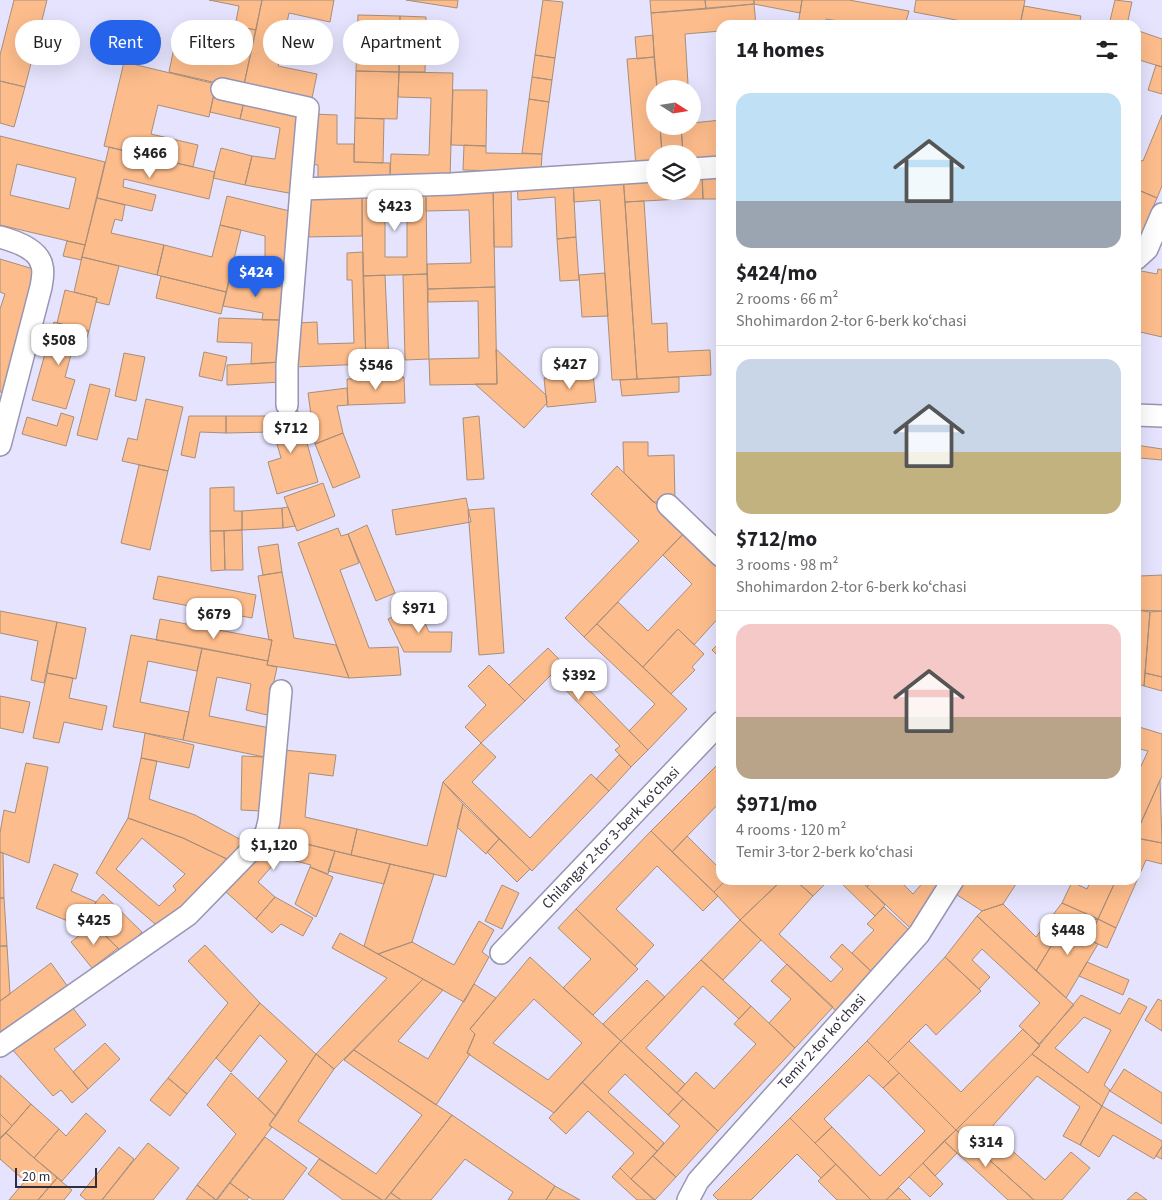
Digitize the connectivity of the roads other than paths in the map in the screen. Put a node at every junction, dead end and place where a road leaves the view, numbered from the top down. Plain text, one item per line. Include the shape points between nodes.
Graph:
1 (222, 89) dead end
2 (716, 167) edge
3 (701, 168) edge
4 (646, 172) edge
5 (301, 189) junction
6 (1162, 214) edge
7 (0, 237) edge
8 (1141, 254) edge
9 (286, 406) dead end
10 (1141, 416) edge
11 (1162, 416) edge
12 (0, 445) edge
13 (668, 505) dead end
14 (716, 551) edge
15 (281, 692) dead end
16 (716, 727) edge
17 (950, 885) edge
18 (501, 953) dead end
19 (0, 1046) edge
20 (688, 1200) edge

1 - 5 street via 308,108
2 - 3 street
4 - 5 street via 451,184
5 - 9 street
6 - 8 street via 1147,249
7 - 12 street via 36,254 42,266 41,287
10 - 11 street
13 - 14 street
15 - 19 street via 266,833 188,915
16 - 18 street, Chilangar 2-tor 3-berk koʻchasi
17 - 20 street, Temir 2-tor koʻchasi via 920,934 698,1181

